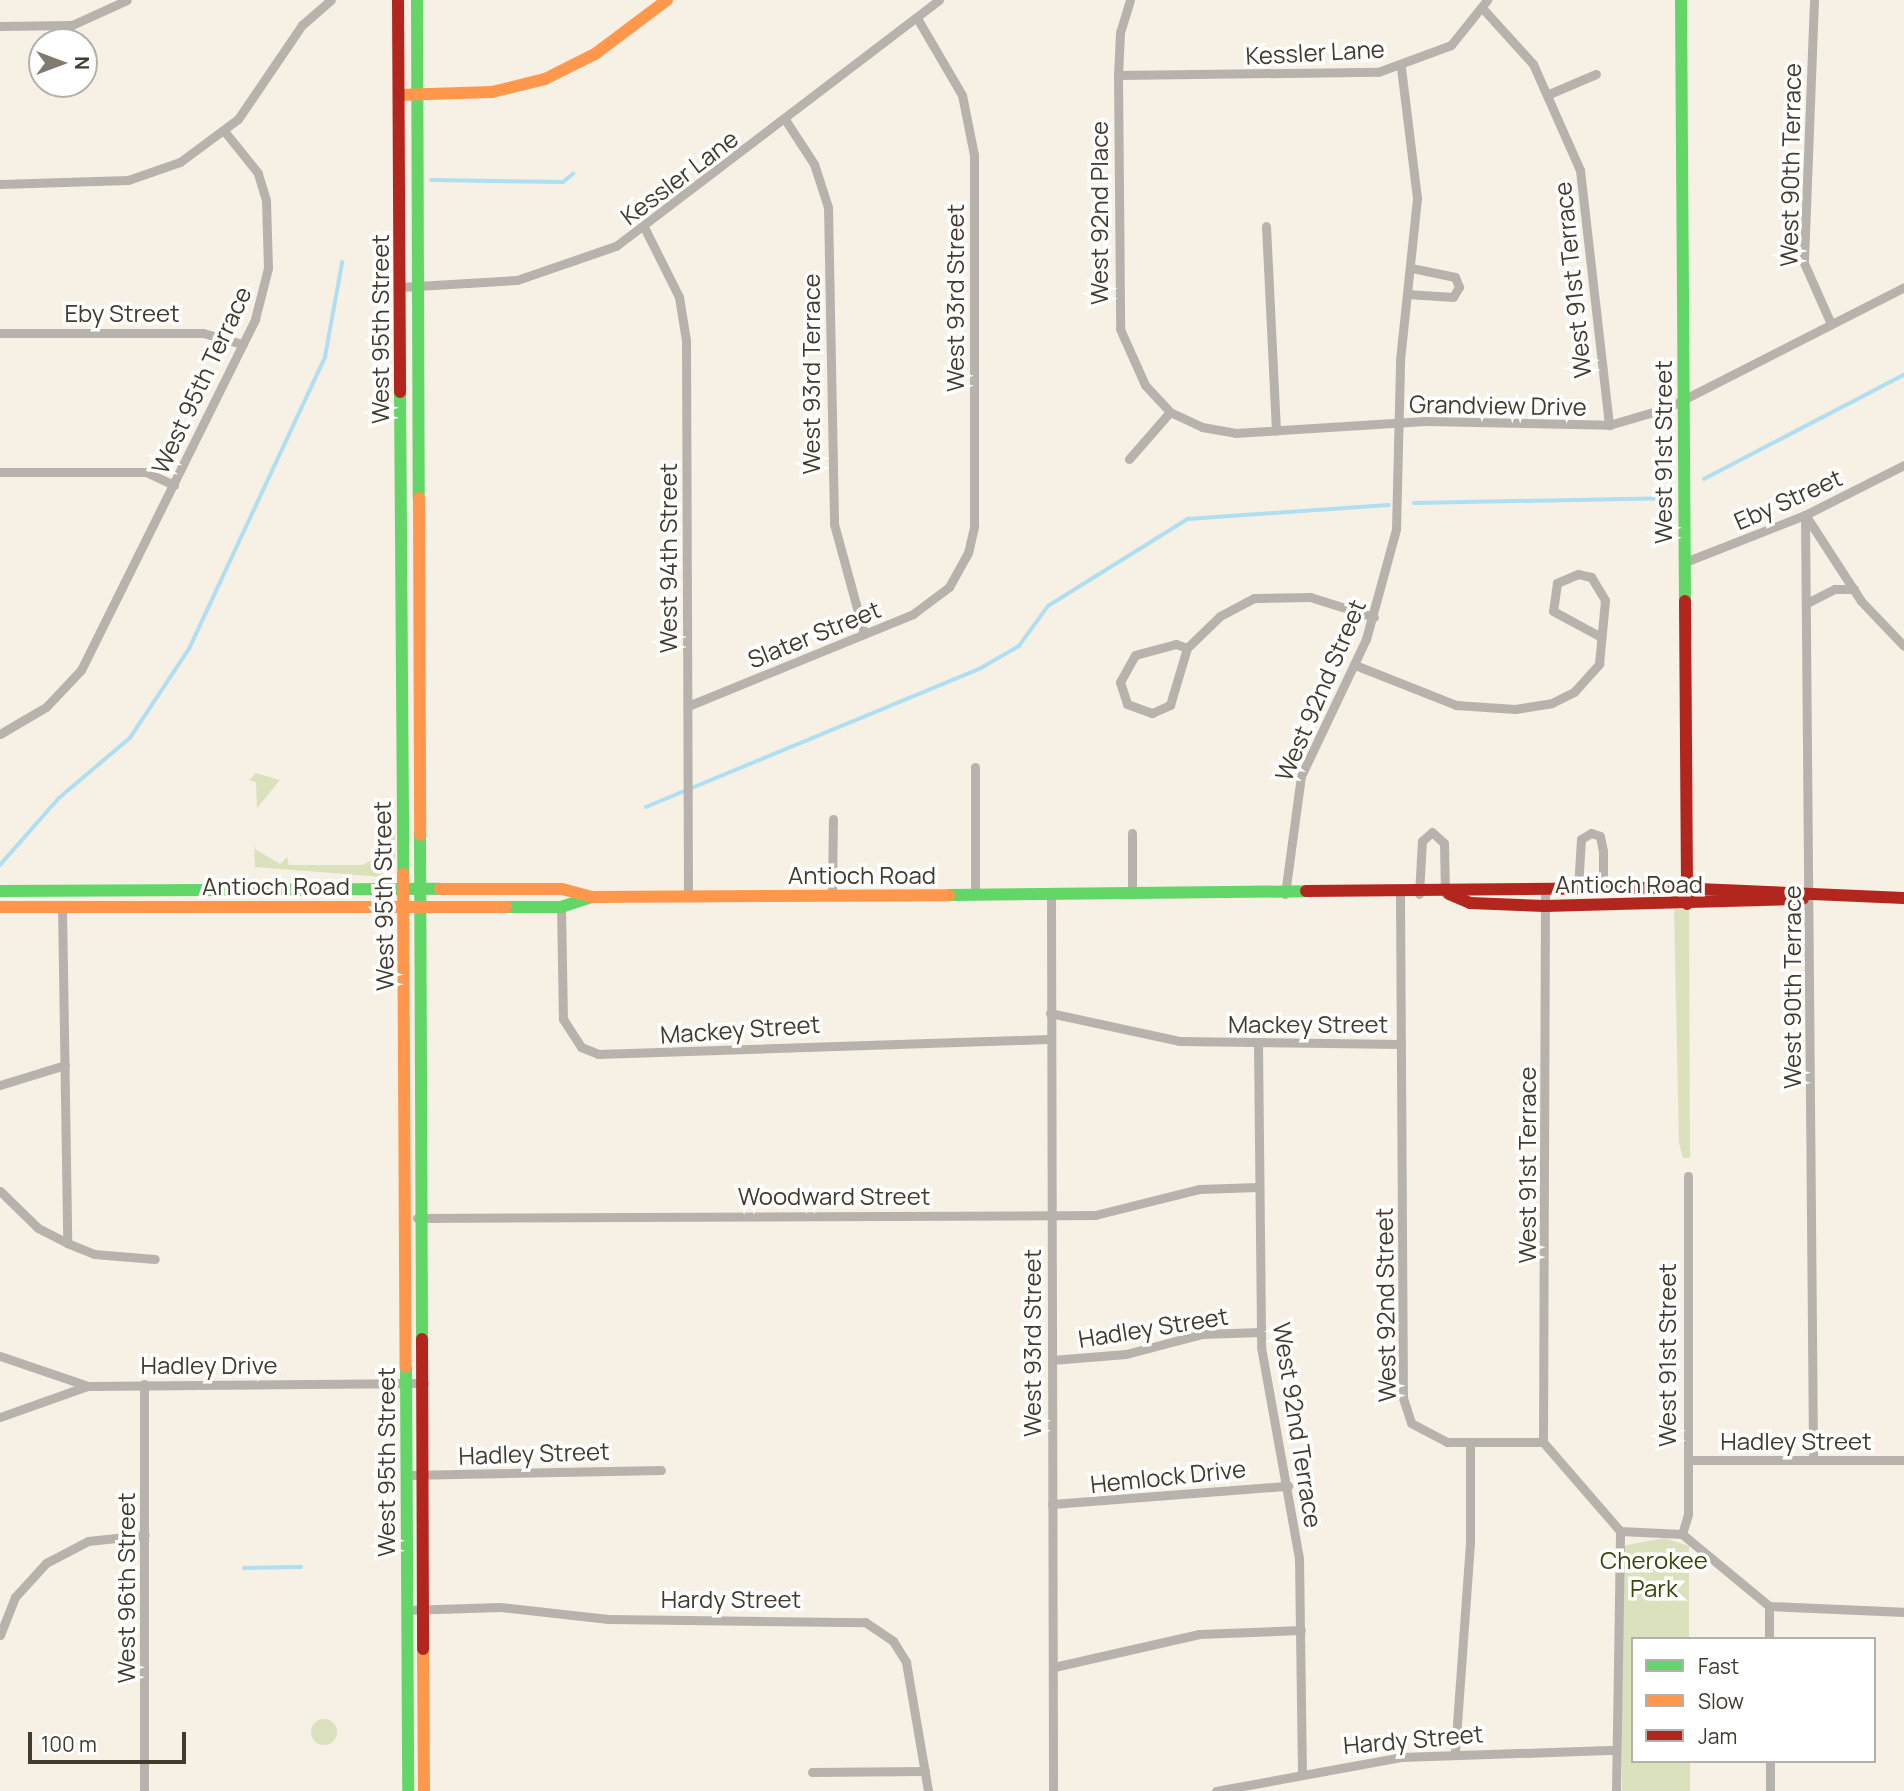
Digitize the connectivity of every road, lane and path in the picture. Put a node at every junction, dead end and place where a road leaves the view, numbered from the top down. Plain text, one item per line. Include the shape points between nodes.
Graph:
1 (127, 0) edge
2 (331, 0) edge
3 (398, 0) edge
4 (416, 0) edge
5 (939, 0) edge
6 (1130, 0) edge
7 (1681, 0) edge
8 (1814, 0) edge
9 (661, 2) edge
10 (1486, 5) edge
11 (917, 18) junction
12 (0, 26) edge
13 (1401, 67) junction
14 (1596, 74) dead end
15 (1118, 75) junction
16 (1549, 94) junction
17 (399, 95) junction
18 (417, 95) junction
19 (786, 121) junction
20 (225, 132) junction
21 (0, 184) edge
22 (1266, 226) dead end
23 (645, 229) junction
24 (1410, 268) junction
25 (419, 286) junction
26 (400, 287) junction
27 (1904, 287) edge
28 (1406, 294) junction
29 (1831, 324) junction
30 (0, 333) edge
31 (242, 344) junction
32 (1684, 400) junction
33 (1170, 412) junction
34 (1401, 422) junction
35 (1609, 425) junction
36 (1276, 431) junction
37 (1129, 459) dead end
38 (1904, 465) edge
39 (0, 472) edge
40 (174, 485) junction
41 (1805, 515) junction
42 (1685, 562) junction
43 (949, 587) joint
44 (1854, 589) junction
45 (1810, 602) junction
46 (1374, 617) junction
47 (864, 634) junction
48 (1601, 637) junction
49 (1904, 646) edge
50 (1187, 648) junction
51 (1355, 665) junction
52 (688, 706) junction
53 (0, 734) edge
54 (975, 767) dead end
55 (833, 819) dead end
56 (1132, 833) dead end
57 (1545, 888) junction
58 (1578, 888) junction
59 (1603, 888) junction
60 (1686, 888) junction
61 (404, 889) junction
62 (423, 889) junction
63 (0, 891) edge
64 (1132, 893) junction
65 (1285, 894) junction
66 (1419, 894) junction
67 (1447, 894) junction
68 (975, 895) junction
69 (1051, 895) junction
70 (1400, 895) junction
71 (832, 896) junction
72 (593, 897) junction
73 (688, 897) junction
74 (1811, 897) junction
75 (1904, 898) edge
76 (1687, 904) junction
77 (62, 906) junction
78 (1545, 906) junction
79 (0, 907) edge
80 (404, 907) junction
81 (423, 907) junction
82 (561, 907) junction
83 (1050, 1013) junction
84 (1048, 1039) junction
85 (1258, 1044) junction
86 (1401, 1044) junction
87 (65, 1065) junction
88 (0, 1085) edge
89 (1688, 1175) dead end
90 (1258, 1187) junction
91 (0, 1191) edge
92 (1051, 1215) junction
93 (425, 1218) junction
94 (407, 1219) junction
95 (66, 1244) junction
96 (155, 1259) dead end
97 (1261, 1332) junction
98 (0, 1356) edge
99 (1052, 1360) junction
100 (407, 1383) junction
101 (424, 1383) junction
102 (144, 1384) junction
103 (88, 1386) junction
104 (0, 1417) edge
105 (1470, 1442) junction
106 (1543, 1442) junction
107 (1689, 1460) junction
108 (1813, 1460) junction
109 (1904, 1460) edge
110 (661, 1469) dead end
111 (407, 1475) junction
112 (424, 1475) junction
113 (1289, 1486) junction
114 (1052, 1503) junction
115 (1620, 1531) junction
116 (1682, 1534) junction
117 (145, 1535) junction
118 (1769, 1606) junction
119 (426, 1609) junction
120 (407, 1610) junction
121 (1904, 1612) edge
122 (1301, 1630) junction
123 (0, 1635) edge
124 (1769, 1637) edge
125 (1054, 1667) junction
126 (1616, 1750) junction
127 (1455, 1752) junction
128 (1770, 1763) edge
129 (925, 1771) junction
130 (1302, 1771) junction
131 (812, 1772) dead end
132 (144, 1791) edge
133 (408, 1791) edge
134 (424, 1791) edge
135 (928, 1791) edge
136 (1053, 1791) edge
137 (1216, 1791) edge
138 (1616, 1791) edge
139 (1770, 1791) edge

1 - 12 street via 83,22
2 - 20 street via 302,25
3 - 17 main road, West 95th Street
4 - 18 main road, West 95th Street
5 - 11 street, Kessler Lane
6 - 15 street, West 92nd Place via 1120,33
7 - 32 main road, West 91st Street
8 - 29 street, West 90th Terrace via 1804,263
9 - 18 main road via 595,54 545,79 492,93
10 - 13 street, Kessler Lane via 1451,45
10 - 16 street, West 91st Terrace
11 - 19 street, Kessler Lane
11 - 43 street, West 93rd Street via 962,96 974,155 974,526 968,553
13 - 15 street, Kessler Lane via 1336,75
13 - 24 street, West 92nd Street via 1416,164
14 - 16 street
15 - 33 street, West 92nd Place via 1120,329 1134,369
16 - 35 street, West 91st Terrace via 1587,205
17 - 18 main road
17 - 26 main road, West 95th Street
18 - 25 main road, West 95th Street
19 - 23 street, Kessler Lane
19 - 47 street, West 93rd Terrace via 814,164 828,207 834,524
20 - 21 street via 180,162 128,180
20 - 31 street, West 95th Terrace via 258,173 268,217 265,287
22 - 36 street
23 - 25 street, Kessler Lane via 550,272
23 - 52 street, West 94th Street via 669,271 685,321
24 - 28 street, West 92nd Street
24 - 28 street via 1455,276 1459,287 1452,297
25 - 26 street, Kessler Lane
25 - 62 main road, West 95th Street
26 - 61 main road, West 95th Street
27 - 29 street, Grandview Drive
28 - 34 street, West 92nd Street
29 - 32 street, Grandview Drive
30 - 31 street, Eby Street via 203,333
31 - 40 street, West 95th Terrace
32 - 35 street, Grandview Drive
32 - 42 main road, West 91st Street
33 - 36 street, Grandview Drive via 1224,432
33 - 37 street
34 - 35 street, Grandview Drive
34 - 36 street, Grandview Drive
34 - 46 street, West 92nd Street via 1396,529
38 - 41 street, Eby Street
39 - 40 street via 146,472
40 - 53 street, West 95th Terrace via 116,603 62,693
41 - 42 street, Eby Street
41 - 44 street
41 - 45 street, West 90th Terrace
42 - 60 main road, West 91st Street
43 - 47 street, Slater Street via 921,610
44 - 45 street via 1835,589
44 - 49 street
45 - 74 street, West 90th Terrace
46 - 50 street via 1318,599 1272,595 1239,604
46 - 51 street, West 92nd Street
47 - 52 street, Slater Street
48 - 48 street via 1605,600 1598,585 1591,577 1565,577 1552,598 1553,611
48 - 51 street via 1599,664 1583,684 1563,699 1531,707 1456,705
50 - 50 street via 1170,705 1152,713 1127,704 1120,682 1135,655 1176,644
51 - 65 street, West 92nd Street via 1301,776
52 - 73 street, West 94th Street
54 - 68 street
55 - 71 street
56 - 64 street
57 - 58 main road, Antioch Road
57 - 67 main road, Antioch Road via 1468,888
57 - 78 street, West 91st Terrace
58 - 59 main road, Antioch Road
58 - 59 street, Antioch Road via 1581,839 1591,833 1600,836
59 - 60 main road, Antioch Road
60 - 74 main road, Antioch Road
60 - 76 main road, West 91st Street
61 - 62 main road, Antioch Road
61 - 63 main road, Antioch Road
61 - 80 main road, West 95th Street
62 - 72 main road, Antioch Road via 562,889
62 - 81 main road, West 95th Street
64 - 65 main road, Antioch Road
64 - 69 main road, Antioch Road
65 - 70 main road, Antioch Road
66 - 67 main road, Antioch Road
66 - 67 street via 1422,841 1432,832 1444,843
66 - 70 main road, Antioch Road
67 - 78 main road, Antioch Road via 1470,903
68 - 69 main road, Antioch Road
68 - 71 main road, Antioch Road
69 - 83 street, West 93rd Street
70 - 86 street, West 92nd Street
71 - 73 main road, Antioch Road
72 - 73 main road, Antioch Road
72 - 82 main road, Antioch Road
74 - 75 main road, Antioch Road
74 - 76 main road, Antioch Road
74 - 108 street, West 90th Terrace
76 - 78 main road, Antioch Road
77 - 79 main road, Antioch Road
77 - 80 main road, Antioch Road
77 - 87 street
78 - 106 street, West 91st Terrace
80 - 81 main road, Antioch Road
80 - 94 main road, West 95th Street
81 - 82 main road, Antioch Road
81 - 93 main road, West 95th Street
82 - 84 street, Mackey Street via 564,1019 581,1047 598,1054
83 - 84 street, West 93rd Street
83 - 85 street, Mackey Street via 1152,1038
84 - 92 street, West 93rd Street
85 - 86 street, Mackey Street
85 - 90 street, West 92nd Terrace
86 - 105 street, West 92nd Street via 1403,1398 1411,1423 1423,1434
87 - 88 street
87 - 95 street
89 - 107 street, West 91st Street
90 - 92 street, Woodward Street via 1199,1189 1111,1214
90 - 97 street, West 92nd Terrace
91 - 95 street via 38,1228
92 - 93 street, Woodward Street
92 - 99 street, West 93rd Street
93 - 94 street, Woodward Street
93 - 101 main road, West 95th Street
94 - 100 main road, West 95th Street
95 - 96 street via 106,1256
97 - 99 street, Hadley Street via 1202,1335 1126,1354
97 - 113 street, West 92nd Terrace
98 - 103 street, Hadley Drive
99 - 114 street, West 93rd Street
100 - 101 street, Hadley Drive
100 - 102 street, Hadley Drive
100 - 111 main road, West 95th Street
101 - 112 main road, West 95th Street
102 - 103 street, Hadley Drive
102 - 117 street, West 96th Street
103 - 104 street
105 - 106 street
105 - 127 street via 1470,1544
106 - 115 street
107 - 108 street, Hadley Street
107 - 116 street, West 91st Street
108 - 109 street, Hadley Street
110 - 112 street, Hadley Street
111 - 112 street, Hadley Street
111 - 120 main road, West 95th Street
112 - 119 main road, West 95th Street
113 - 114 street, Hemlock Drive
113 - 122 street, West 92nd Terrace
114 - 125 street, West 93rd Street
115 - 116 street
115 - 126 street
116 - 118 street
117 - 123 street via 88,1541 46,1563 15,1597
117 - 132 street, West 96th Street
118 - 121 street
118 - 124 street
119 - 120 street, Hardy Street
119 - 129 street, Hardy Street via 865,1622 893,1642 906,1662
119 - 134 main road, West 95th Street
120 - 133 main road, West 95th Street
122 - 125 street via 1160,1640
122 - 130 street, West 92nd Terrace
125 - 136 street, West 93rd Street
126 - 127 street, Hardy Street
126 - 138 street
127 - 130 street, Hardy Street
128 - 139 street
129 - 131 street
129 - 135 street, Hardy Street
130 - 137 street, Hardy Street

